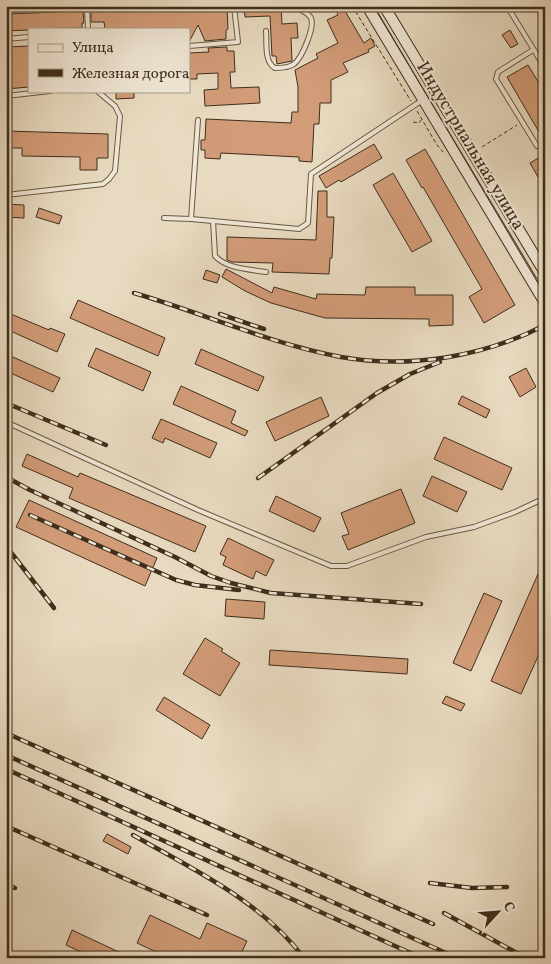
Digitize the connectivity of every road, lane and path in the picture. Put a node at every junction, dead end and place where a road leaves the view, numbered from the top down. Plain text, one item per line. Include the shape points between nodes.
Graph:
1 (87, 6) edge
2 (234, 6) edge
3 (295, 6) edge
4 (367, 6) edge
5 (384, 6) edge
6 (507, 6) edge
7 (88, 28) edge
8 (266, 31) dead end
9 (28, 37) edge
10 (6, 39) edge
11 (190, 46) edge
12 (533, 50) junction
13 (545, 68) edge
14 (41, 92) edge
15 (98, 92) edge
16 (6, 96) edge
17 (423, 99) junction
18 (421, 119) dead end
19 (198, 120) dead end
20 (414, 122) dead end
21 (522, 122) junction
22 (537, 146) dead end
23 (482, 147) dead end
24 (6, 195) edge
25 (164, 218) dead end
26 (192, 219) junction
27 (213, 221) junction
28 (266, 272) dead end
29 (545, 273) edge
30 (545, 303) edge
31 (6, 422) edge
32 (545, 498) edge

1 - 7 lane
2 - 11 lane via 238,42
3 - 8 lane via 309,15 312,22 298,61 293,65 271,66
4 - 17 main road, Индустриальная улица
5 - 29 main road, Индустриальная улица
6 - 12 lane
9 - 10 lane
12 - 13 lane
12 - 21 lane via 496,74 498,84
14 - 16 lane
15 - 24 lane via 115,106 120,116 114,171 109,180 103,184
17 - 27 lane via 311,174 308,222 299,229
17 - 30 main road, Индустриальная улица
18 - 20 path via 420,123
19 - 26 lane
21 - 22 lane
21 - 23 path
25 - 26 lane
26 - 27 lane
27 - 28 lane via 215,256 219,260 224,264
31 - 32 lane via 189,506 331,566 347,566 426,538 474,528

